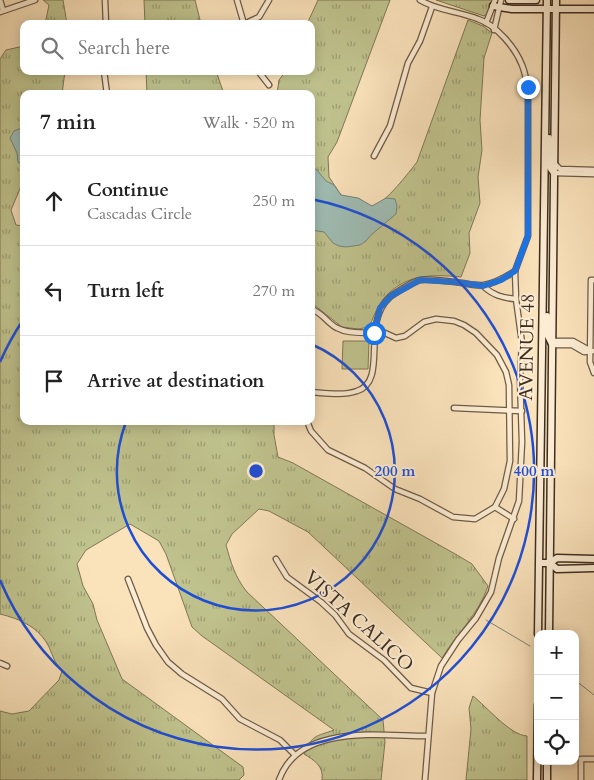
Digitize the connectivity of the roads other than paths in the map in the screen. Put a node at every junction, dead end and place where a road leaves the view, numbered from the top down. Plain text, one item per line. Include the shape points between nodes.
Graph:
1 (0, 0) edge
2 (35, 0) edge
3 (105, 0) edge
4 (236, 0) edge
5 (270, 0) edge
6 (420, 0) edge
7 (509, 0) edge
8 (536, 0) edge
9 (546, 0) edge
10 (556, 0) edge
11 (497, 3) edge
12 (432, 7) junction
13 (546, 9) junction
14 (556, 9) junction
15 (594, 9) edge
16 (2, 11) edge
17 (106, 20) edge
18 (243, 20) edge
19 (253, 20) edge
20 (486, 23) junction
21 (494, 30) junction
22 (105, 75) edge
23 (261, 75) edge
24 (269, 85) dead end
25 (106, 90) edge
26 (545, 115) junction
27 (374, 156) dead end
28 (554, 163) junction
29 (594, 170) edge
30 (554, 174) junction
31 (594, 174) edge
32 (515, 271) junction
33 (594, 280) edge
34 (543, 282) junction
35 (483, 286) junction
36 (516, 299) junction
37 (315, 311) edge
38 (374, 330) junction
39 (552, 343) junction
40 (592, 351) edge
41 (542, 363) junction
42 (594, 373) edge
43 (315, 392) edge
44 (454, 408) dead end
45 (510, 410) junction
46 (522, 411) junction
47 (309, 425) edge
48 (496, 507) junction
49 (514, 519) junction
50 (276, 559) dead end
51 (594, 559) edge
52 (550, 563) junction
53 (540, 564) junction
54 (594, 568) edge
55 (128, 579) dead end
56 (538, 630) edge
57 (549, 630) edge
58 (0, 663) edge
59 (7, 666) dead end
60 (432, 692) junction
61 (538, 720) edge
62 (427, 736) junction
63 (295, 755) junction
64 (594, 759) edge
65 (547, 765) edge
66 (279, 780) edge
67 (425, 780) edge
68 (537, 780) edge
69 (547, 780) edge
70 (581, 780) edge

1 - 16 street
2 - 16 street
3 - 17 street
4 - 18 street
5 - 19 street via 259,17
6 - 12 street
7 - 8 main road
9 - 13 main road, AVENUE 48
10 - 14 main road, AVENUE 48
11 - 13 main road via 512,9
11 - 20 street
11 - 21 street
12 - 20 street
12 - 27 street via 408,63 390,126
13 - 14 main road
13 - 26 main road, AVENUE 48
14 - 15 main road
14 - 28 main road, AVENUE 48
20 - 21 street
21 - 32 street via 511,47 522,65 528,87 528,236
22 - 25 street
23 - 24 street
26 - 30 main road via 549,129 549,166
26 - 34 main road, AVENUE 48
28 - 29 street via 560,168
28 - 30 main road, AVENUE 48
30 - 31 street
30 - 39 main road, AVENUE 48
32 - 35 street
32 - 36 street
33 - 40 street via 591,280
34 - 39 main road via 547,299 547,334
34 - 41 main road, AVENUE 48
35 - 36 street via 491,294
35 - 38 street via 420,280 391,296 380,308
36 - 46 street via 522,332
37 - 38 street via 340,329 350,332
38 - 43 street via 374,369 366,386 354,392
38 - 45 street via 396,338 436,319 454,321 470,329 486,341 501,362 509,385
39 - 40 street via 573,340
39 - 41 main road
39 - 52 main road, AVENUE 48
40 - 42 street via 590,362
41 - 53 main road, AVENUE 48
44 - 45 street
45 - 46 street
45 - 48 street via 510,461
46 - 49 street via 521,488
47 - 48 street via 328,450 452,517 475,519
48 - 49 street
49 - 60 street via 499,558 491,592 441,666
50 - 60 street, VISTA CALICO via 287,578 335,615 349,634 384,660 411,688
51 - 52 main road via 558,558
52 - 53 main road
52 - 54 main road via 557,568
52 - 57 main road, AVENUE 48
53 - 56 main road, AVENUE 48
55 - 63 street via 147,628 168,662 222,699 240,719 280,740
58 - 59 street
60 - 62 street
61 - 68 main road
62 - 63 street via 338,736 314,743
62 - 67 street
63 - 66 street
64 - 70 street via 581,759
65 - 69 main road

